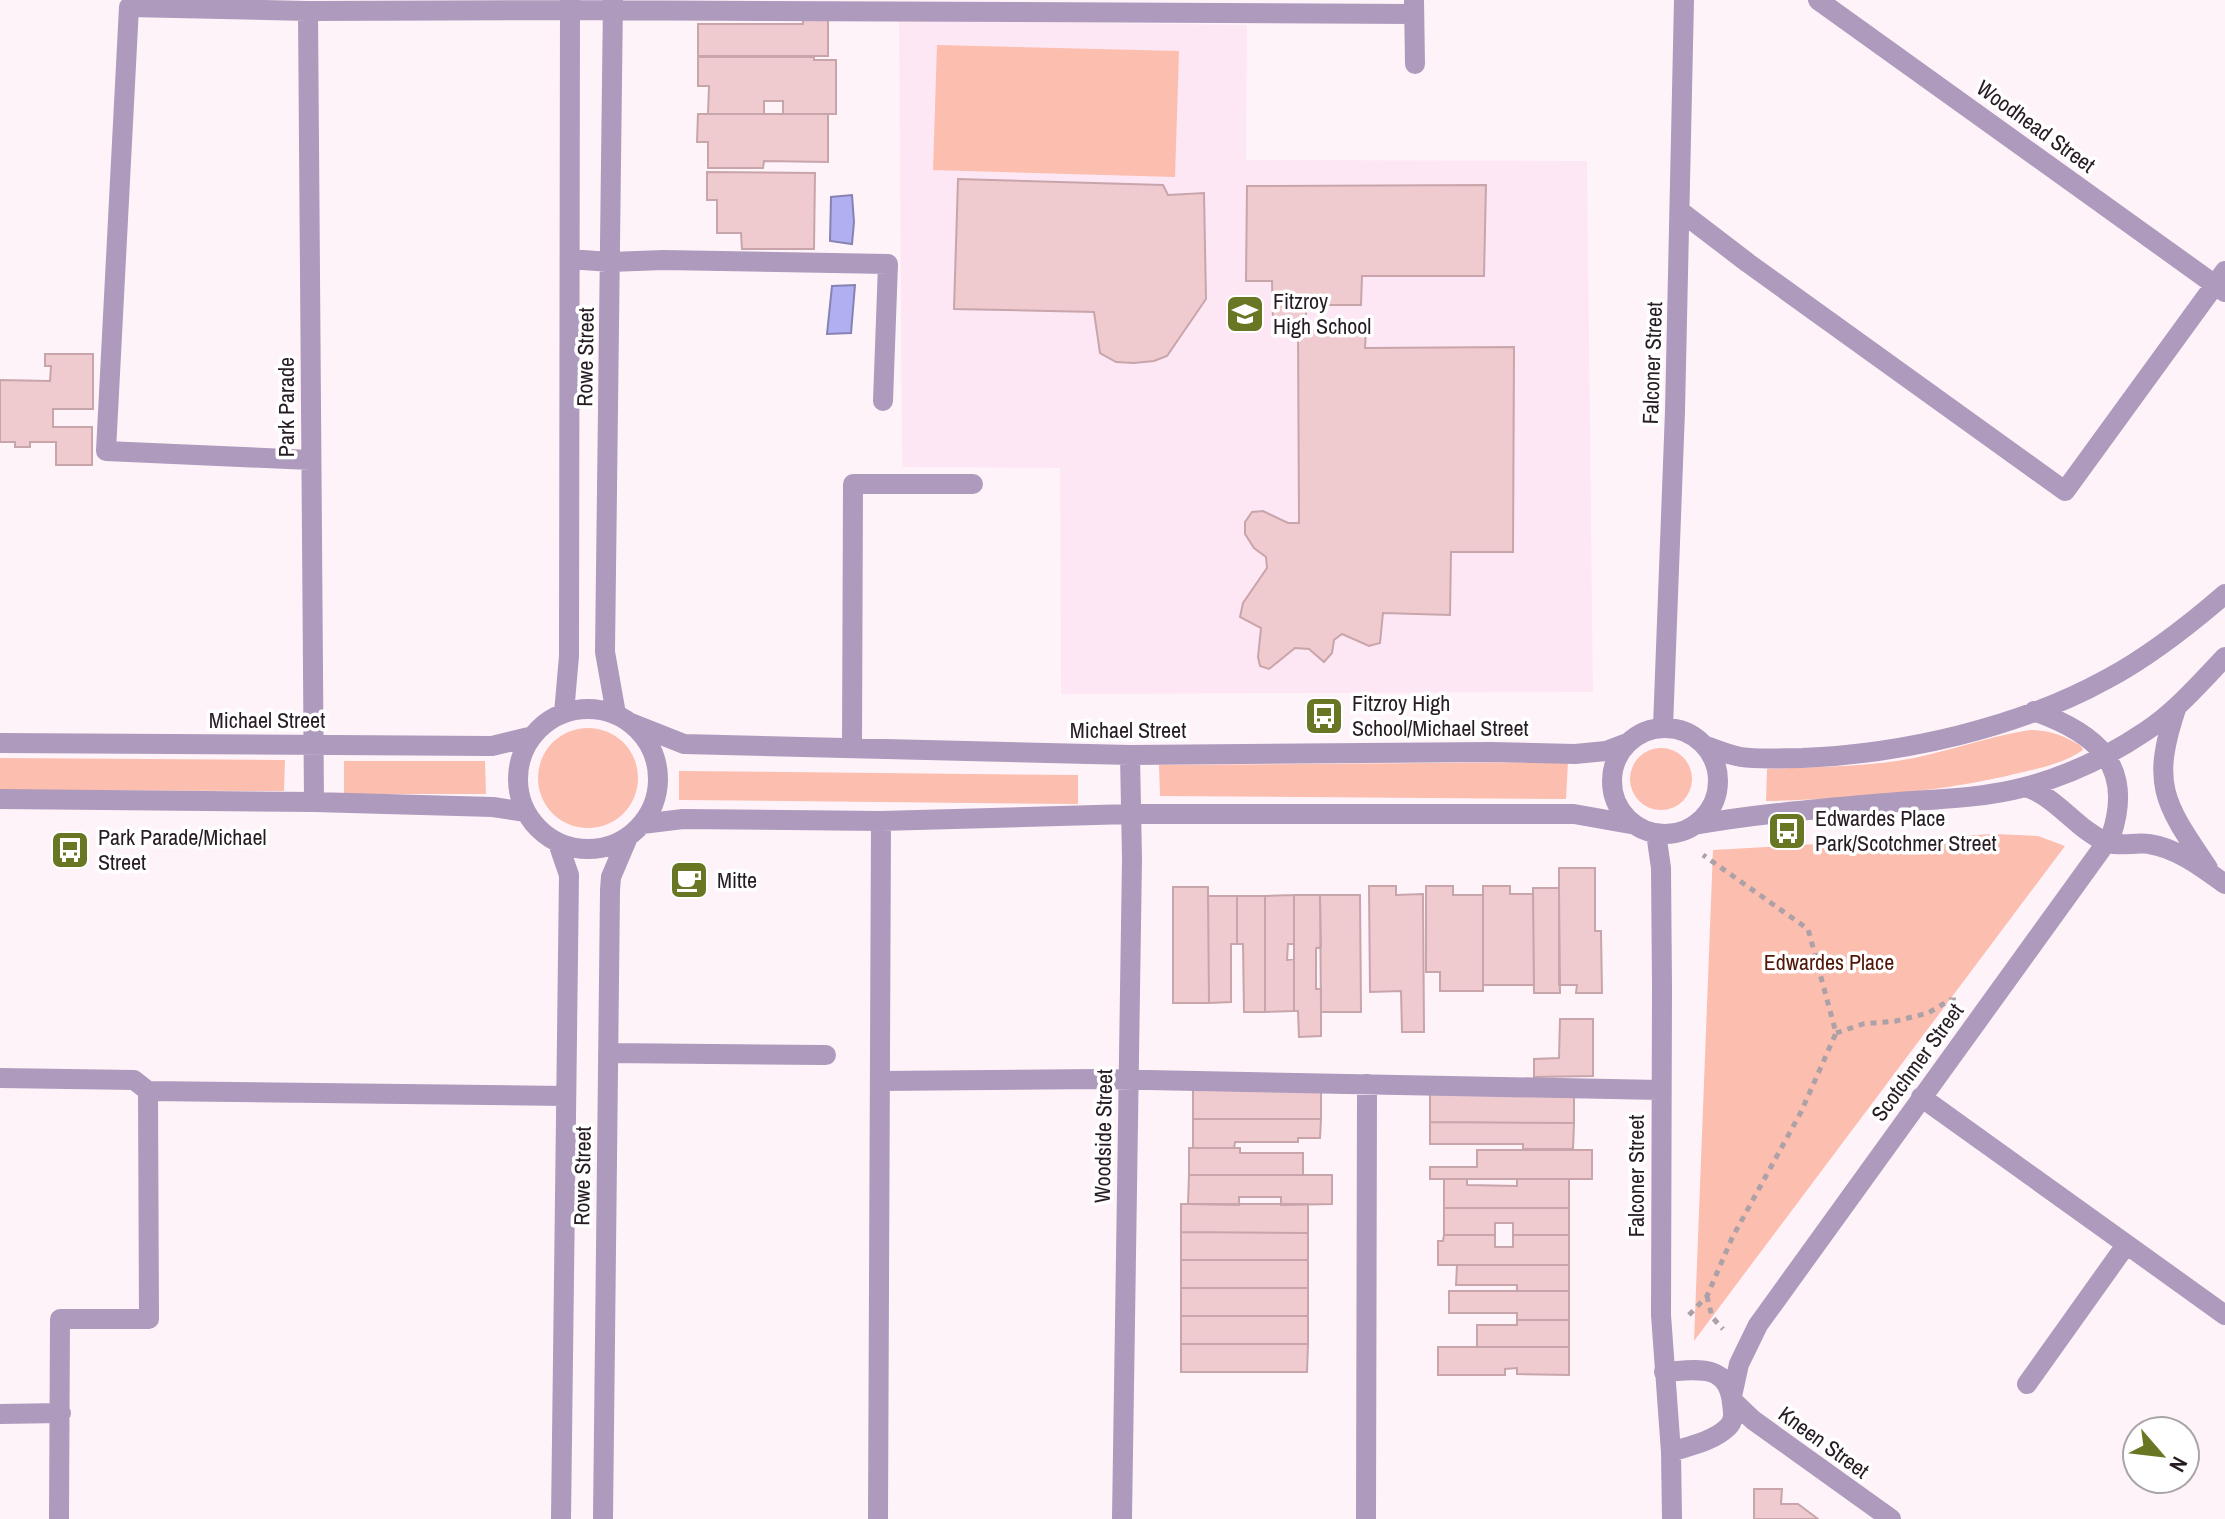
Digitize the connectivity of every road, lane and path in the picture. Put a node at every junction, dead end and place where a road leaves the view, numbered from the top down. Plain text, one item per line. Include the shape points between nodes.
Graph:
1 (1684, 0) edge
2 (1818, 0) edge
3 (570, 5) edge
4 (613, 6) edge
5 (1119, 6) edge
6 (1414, 7) edge
7 (308, 11) junction
8 (1415, 64) dead end
9 (1680, 211) junction
10 (570, 259) junction
11 (610, 262) junction
12 (2222, 282) edge
13 (883, 401) dead end
14 (310, 460) junction
15 (973, 484) dead end
16 (2225, 594) edge
17 (2225, 657) edge
18 (2177, 706) junction
19 (2034, 711) junction
20 (564, 713) junction
21 (623, 719) junction
22 (1663, 727) junction
23 (533, 736) junction
24 (0, 743) edge
25 (1627, 743) junction
26 (314, 744) junction
27 (1706, 746) junction
28 (852, 748) junction
29 (1130, 755) junction
30 (2106, 755) junction
31 (2026, 787) junction
32 (0, 799) edge
33 (314, 802) junction
34 (526, 812) junction
35 (1130, 814) junction
36 (881, 821) junction
37 (1636, 825) junction
38 (1694, 825) junction
39 (635, 830) junction
40 (1656, 833) junction
41 (558, 843) junction
42 (2107, 843) junction
43 (1703, 855) dead end
44 (2218, 879) edge
45 (1959, 1000) dead end
46 (1836, 1033) junction
47 (608, 1053) junction
48 (826, 1055) dead end
49 (0, 1078) edge
50 (880, 1081) junction
51 (1128, 1081) junction
52 (1367, 1084) junction
53 (1660, 1090) junction
54 (148, 1091) junction
55 (565, 1096) junction
56 (1921, 1097) junction
57 (2126, 1245) junction
58 (1707, 1296) junction
59 (2225, 1315) edge
60 (1686, 1318) dead end
61 (1723, 1329) dead end
62 (1664, 1372) junction
63 (2027, 1384) dead end
64 (1732, 1398) junction
65 (61, 1413) junction
66 (0, 1414) edge
67 (1671, 1452) junction
68 (59, 1519) edge
69 (561, 1519) edge
70 (603, 1519) edge
71 (878, 1519) edge
72 (1122, 1519) edge
73 (1366, 1519) edge
74 (1672, 1519) edge
75 (1891, 1519) edge

1 - 9 street, Falconer Street
2 - 12 street, Woodhead Street
3 - 4 street
3 - 7 street
3 - 10 street, Rowe Street
4 - 5 street
4 - 11 street, Rowe Street
5 - 6 street
6 - 8 street
7 - 14 street, Park Parade
7 - 14 street via 129,7 106,451
9 - 12 street via 2065,491
9 - 22 street, Falconer Street
10 - 11 street
10 - 20 street, Rowe Street via 569,656
11 - 13 street via 888,264
11 - 21 street, Rowe Street via 605,652
14 - 26 street, Park Parade
15 - 28 street via 853,484
16 - 19 street via 2144,658 2083,692
17 - 18 street
18 - 30 street
18 - 44 street via 2165,745 2164,785 2174,819
19 - 27 street via 1888,750 1830,757 1752,758
19 - 30 street via 2077,731
20 - 21 street via 582,709
20 - 23 street
21 - 28 street, Michael Street via 684,744
21 - 39 street via 646,739 658,782 654,804
22 - 25 street
22 - 27 street via 1687,732
23 - 26 street, Michael Street via 492,746
23 - 34 street via 519,773
24 - 26 street, Michael Street
25 - 29 street, Michael Street via 1575,754
25 - 37 street via 1613,771 1613,792
26 - 33 street, Park Parade
27 - 38 street via 1716,764 1718,784 1713,803
28 - 29 street, Michael Street
29 - 35 street, Woodside Street
30 - 31 street
30 - 42 street, Scotchmer Street via 2114,770 2118,802
31 - 38 street
31 - 42 street via 2052,799
32 - 33 street
33 - 34 street
34 - 41 street
35 - 36 street
35 - 37 street via 1574,814
35 - 51 street, Woodside Street
36 - 39 street via 683,819
36 - 50 street
37 - 40 street
38 - 40 street
39 - 41 street via 594,849
39 - 47 street, Rowe Street via 611,877
40 - 53 street, Falconer Street via 1661,868
41 - 55 street, Rowe Street via 569,875
42 - 44 street via 2159,846
42 - 56 street, Scotchmer Street
43 - 46 path via 1808,929
45 - 46 path via 1928,1013
46 - 58 path
47 - 48 street
47 - 70 street, Rowe Street
49 - 54 street via 134,1080
50 - 51 street
50 - 71 street
51 - 52 street
51 - 72 street, Woodside Street
52 - 53 street
52 - 73 street
53 - 62 street, Falconer Street
54 - 55 street
54 - 65 street via 149,1319 60,1319
55 - 69 street, Rowe Street
56 - 57 street
56 - 64 street, Scotchmer Street via 1758,1325 1739,1364
57 - 59 street
57 - 63 street
58 - 60 path
58 - 61 path via 1712,1317
62 - 64 street, Kneen Street via 1708,1371 1726,1382
62 - 67 street, Falconer Street
64 - 67 street, Scotchmer Street via 1734,1414 1727,1428
64 - 75 street, Kneen Street via 1753,1420
65 - 66 street
65 - 68 street
67 - 74 street, Falconer Street

